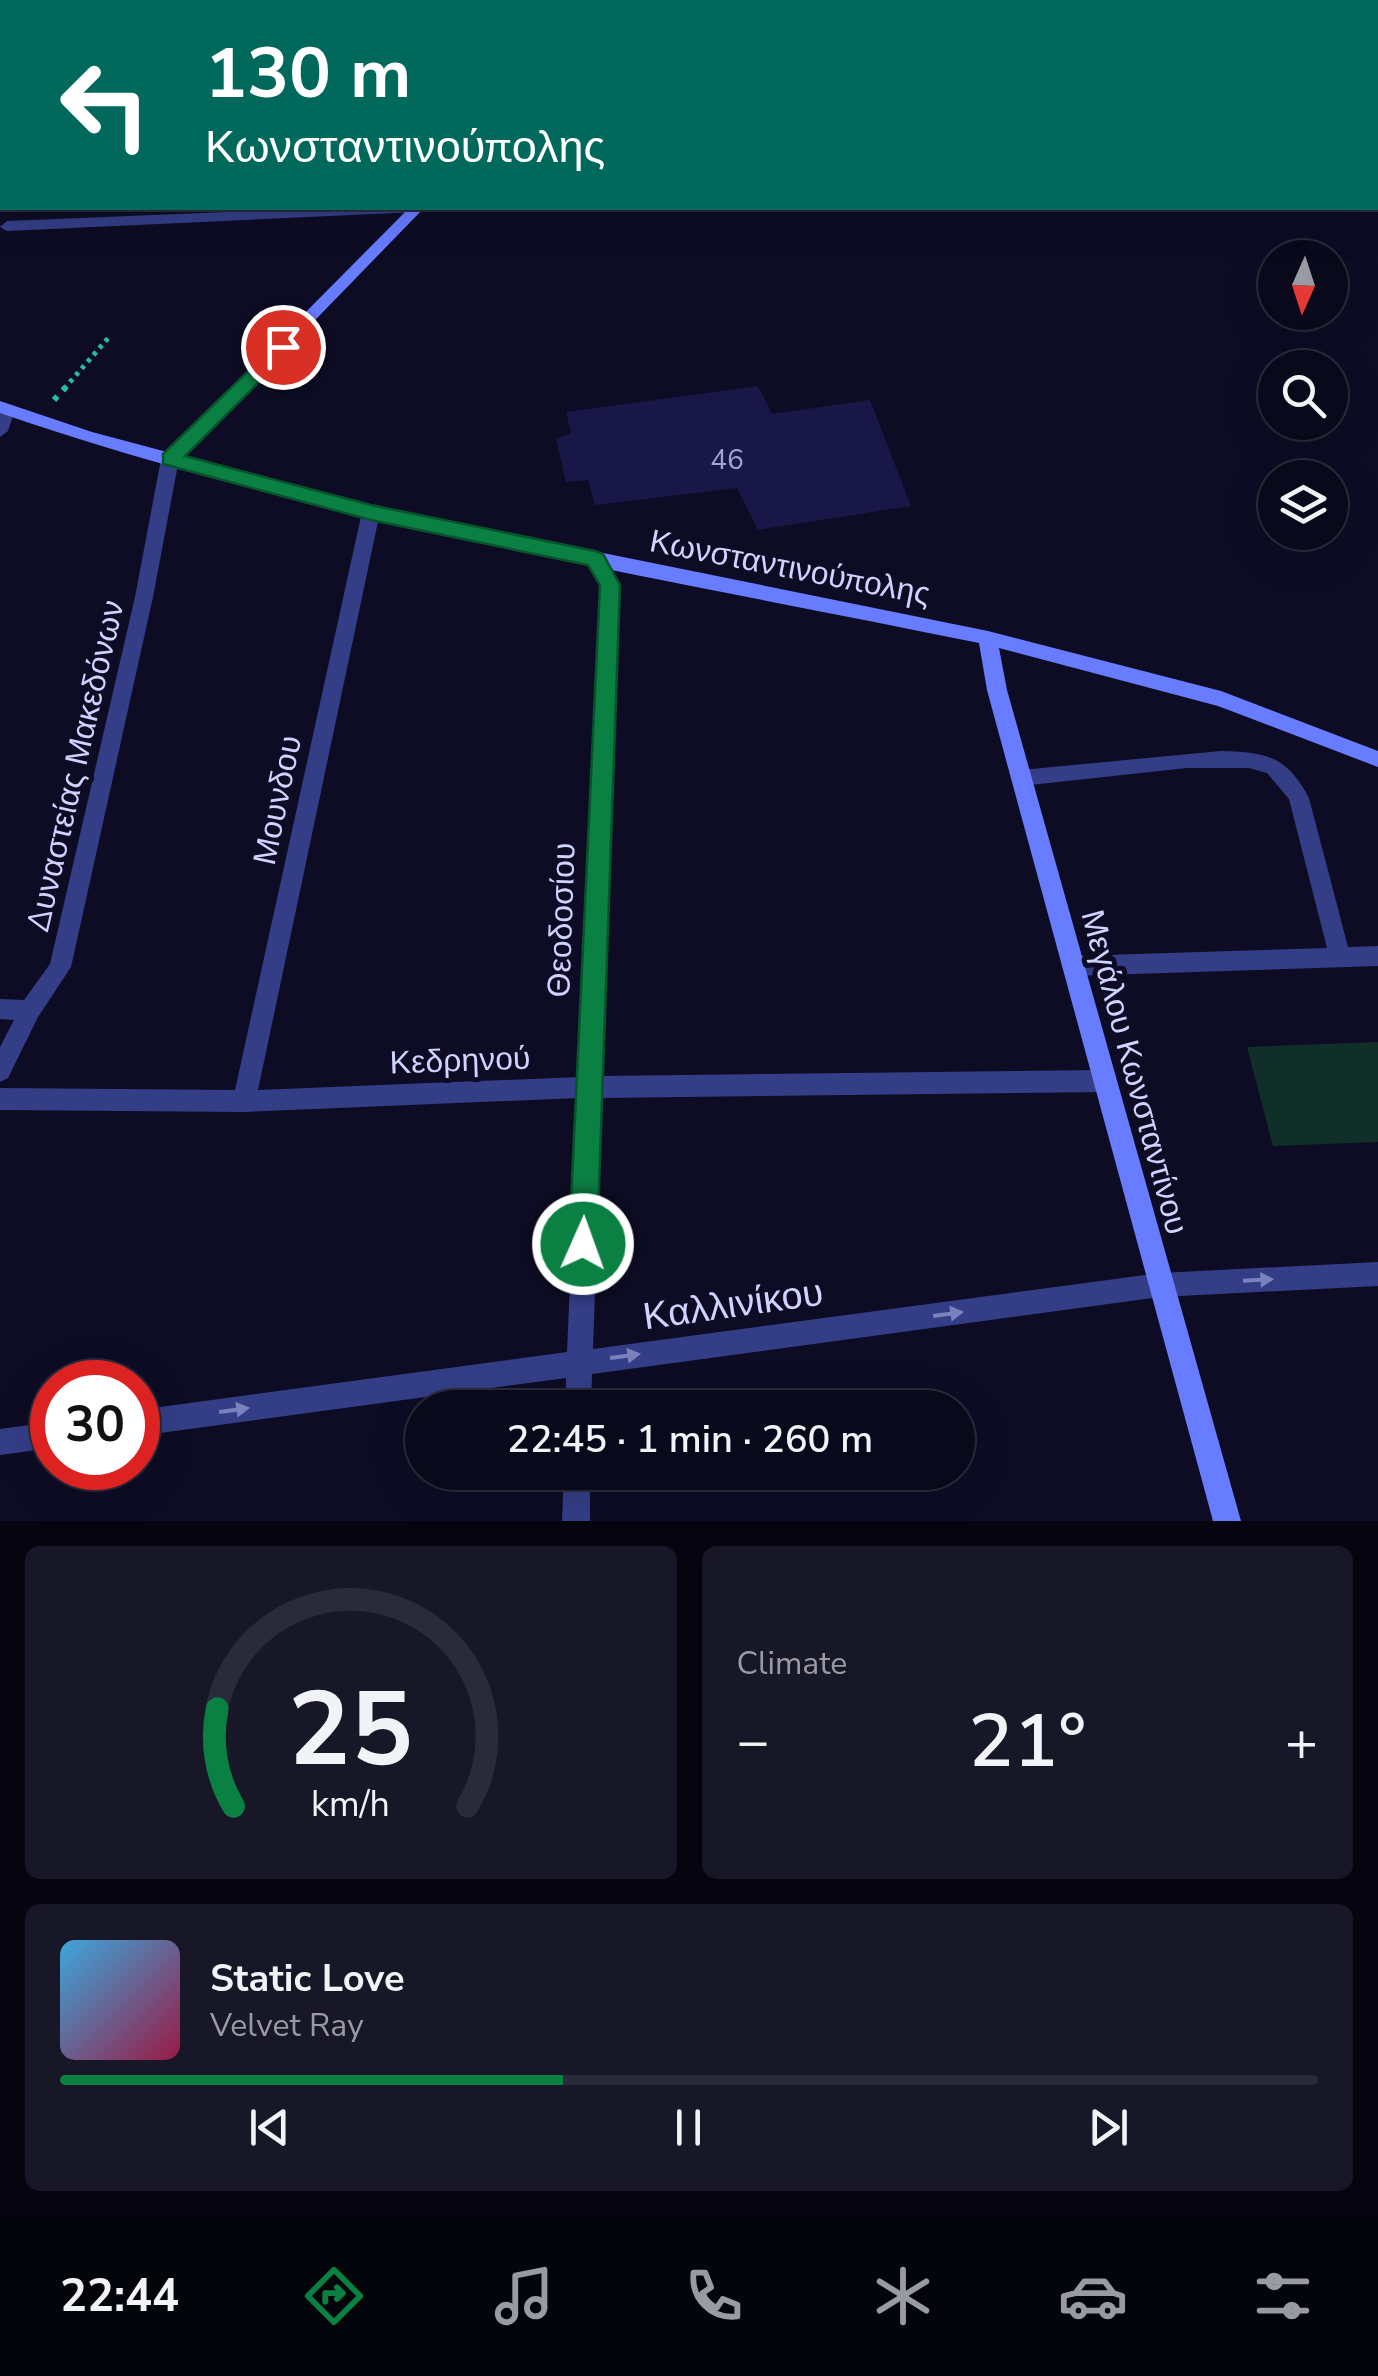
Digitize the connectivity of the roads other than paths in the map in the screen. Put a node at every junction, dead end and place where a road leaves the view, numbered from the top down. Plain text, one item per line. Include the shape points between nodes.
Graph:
1 (17, 210) edge
2 (381, 210) edge
3 (415, 210) edge
4 (3, 231) edge
5 (4, 408) edge
6 (0, 431) edge
7 (170, 459) junction
8 (371, 512) junction
9 (595, 559) junction
10 (988, 638) junction
11 (1378, 759) edge
12 (1021, 778) junction
13 (1378, 956) edge
14 (1340, 958) junction
15 (1072, 966) junction
16 (0, 1009) edge
17 (30, 1010) junction
18 (0, 1071) edge
19 (1104, 1081) junction
20 (589, 1087) junction
21 (0, 1099) edge
22 (244, 1101) junction
23 (1378, 1274) edge
24 (1160, 1285) junction
25 (579, 1362) junction
26 (578, 1390) edge
27 (160, 1420) edge
28 (30, 1438) edge
29 (0, 1442) edge
30 (577, 1490) edge
31 (576, 1521) edge
32 (1226, 1521) edge

1 - 4 street
2 - 4 street
3 - 7 street
5 - 6 street
5 - 7 street, Κωνσταντινούπολης
7 - 8 street, Κωνσταντινούπολης
7 - 17 street, Δυναστείας Μακεδόνων via 60,967
8 - 9 street, Κωνσταντινούπολης
8 - 22 street, Μουνδου
9 - 10 street, Κωνσταντινούπολης
9 - 20 street, Θεοδοσίου via 610,585
10 - 11 street, Κωνσταντινούπολης via 1221,699
10 - 12 street, Μεγάλου Κωνσταντίνου
12 - 14 street via 1226,757 1270,764 1288,779 1304,812
12 - 15 street, Μεγάλου Κωνσταντίνου
13 - 14 street
14 - 15 street
15 - 19 street, Μεγάλου Κωνσταντίνου
16 - 17 street
17 - 18 street, Δυναστείας Μακεδόνων
19 - 20 street, Κεδρηνού
19 - 24 street, Μεγάλου Κωνσταντίνου
20 - 22 street, Κεδρηνού
20 - 25 street, Θεοδοσίου
21 - 22 street, Κεδρηνού
24 -> 23 street, Καλλινίκου
25 -> 24 street, Καλλινίκου
24 - 32 street, Μεγάλου Κωνσταντίνου
25 - 26 street, Θεοδοσίου
27 -> 25 street, Καλλινίκου
28 - 29 street
30 - 31 street

